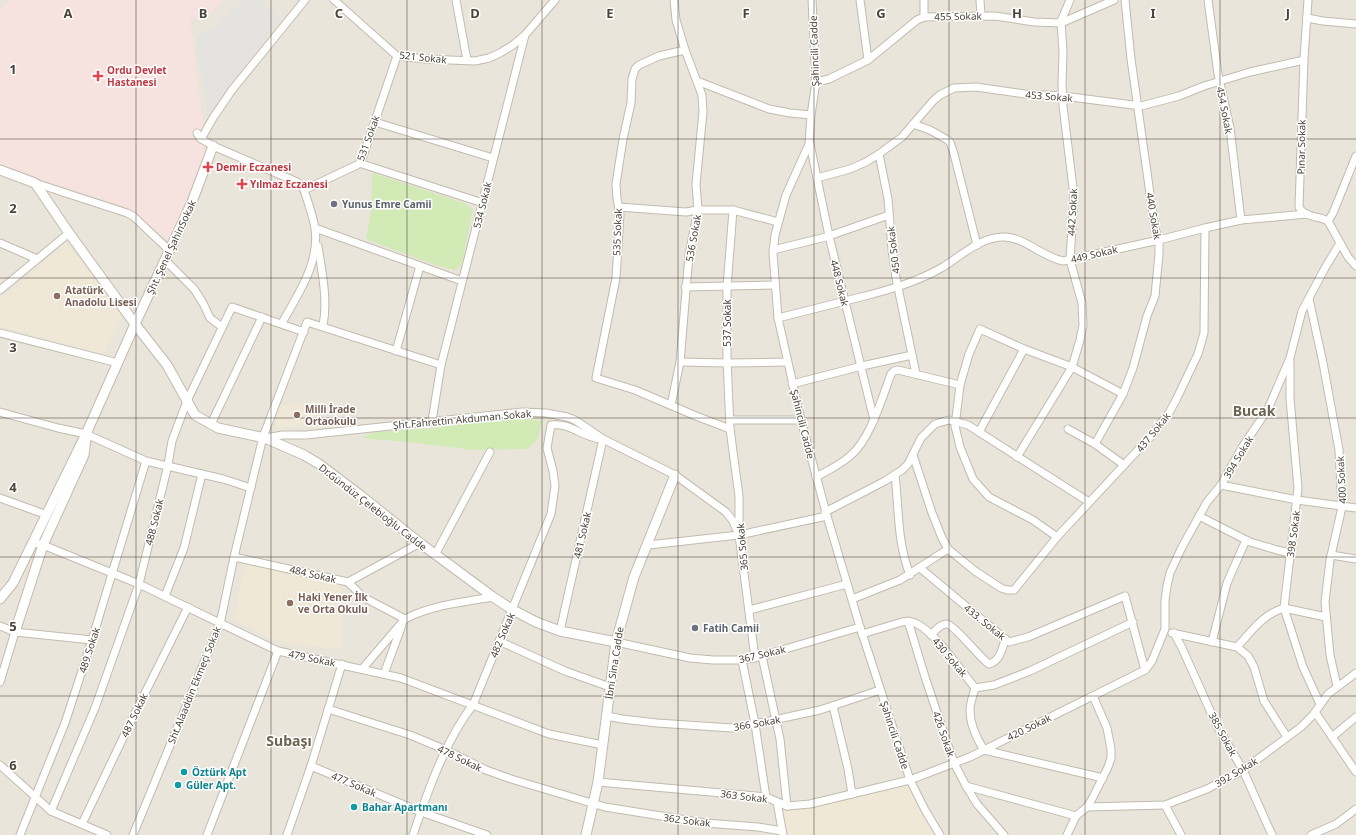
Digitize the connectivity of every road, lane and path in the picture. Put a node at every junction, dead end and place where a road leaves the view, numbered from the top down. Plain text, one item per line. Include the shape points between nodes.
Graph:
1 (305, 0) edge
2 (334, 0) edge
3 (456, 0) edge
4 (556, 0) edge
5 (674, 0) edge
6 (812, 0) edge
7 (860, 0) edge
8 (924, 0) edge
9 (980, 0) edge
10 (1070, 0) edge
11 (1114, 0) edge
12 (1125, 0) edge
13 (1208, 0) edge
14 (1308, 0) edge
15 (981, 15) junction
16 (924, 17) junction
17 (1307, 18) junction
18 (1060, 23) junction
19 (1356, 24) edge
20 (525, 35) junction
21 (685, 50) junction
22 (397, 56) junction
23 (467, 60) junction
24 (868, 60) junction
25 (1304, 60) junction
26 (697, 81) junction
27 (1220, 81) junction
28 (816, 82) junction
29 (1063, 96) junction
30 (1138, 106) junction
31 (811, 115) junction
32 (375, 122) junction
33 (913, 124) junction
34 (810, 144) junction
35 (213, 146) junction
36 (879, 154) junction
37 (1356, 156) edge
38 (493, 158) junction
39 (359, 163) junction
40 (0, 170) edge
41 (817, 178) junction
42 (35, 183) junction
43 (304, 190) junction
44 (483, 203) junction
45 (619, 207) junction
46 (698, 210) junction
47 (733, 210) junction
48 (1307, 214) junction
49 (889, 215) junction
50 (1241, 220) junction
51 (1328, 221) junction
52 (778, 222) junction
53 (315, 228) junction
54 (1205, 228) junction
55 (69, 233) junction
56 (829, 236) junction
57 (1159, 240) junction
58 (0, 243) edge
59 (1340, 244) junction
60 (977, 245) junction
61 (773, 250) junction
62 (170, 251) junction
63 (37, 259) junction
64 (165, 260) junction
65 (1070, 260) junction
66 (420, 266) junction
67 (1356, 266) edge
68 (462, 281) junction
69 (775, 285) junction
70 (685, 287) junction
71 (727, 287) junction
72 (898, 287) junction
73 (0, 290) edge
74 (1309, 299) junction
75 (845, 301) junction
76 (262, 317) junction
77 (778, 318) junction
78 (282, 323) junction
79 (135, 324) junction
80 (222, 326) junction
81 (323, 326) junction
82 (304, 332) junction
83 (0, 333) edge
84 (1024, 349) junction
85 (396, 351) junction
86 (912, 355) junction
87 (1290, 358) junction
88 (680, 362) junction
89 (787, 362) junction
90 (118, 363) junction
91 (727, 364) junction
92 (441, 365) junction
93 (862, 366) junction
94 (1072, 367) junction
95 (916, 374) junction
96 (792, 384) junction
97 (960, 385) junction
98 (1123, 394) junction
99 (188, 401) junction
100 (671, 405) junction
101 (0, 412) edge
102 (730, 420) junction
103 (800, 420) junction
104 (874, 420) junction
105 (432, 421) junction
106 (956, 422) junction
107 (211, 424) junction
108 (1068, 429) dead end
109 (731, 432) junction
110 (979, 432) junction
111 (86, 434) junction
112 (264, 438) junction
113 (604, 439) junction
114 (1095, 444) junction
115 (490, 452) dead end
116 (913, 455) junction
117 (1017, 457) junction
118 (146, 461) junction
119 (168, 465) junction
120 (1124, 465) junction
121 (202, 474) junction
122 (675, 475) junction
123 (895, 475) junction
124 (816, 477) junction
125 (1221, 485) junction
126 (251, 488) junction
127 (0, 498) edge
128 (1297, 500) junction
129 (1089, 502) junction
130 (1342, 507) junction
131 (1356, 508) edge
132 (826, 514) junction
133 (47, 515) junction
134 (1199, 516) junction
135 (739, 535) junction
136 (1058, 537) junction
137 (1246, 540) junction
138 (32, 542) junction
139 (420, 543) junction
140 (648, 545) junction
141 (43, 546) junction
142 (948, 549) junction
143 (1290, 553) junction
144 (435, 555) junction
145 (1331, 555) junction
146 (234, 557) junction
147 (1356, 560) edge
148 (920, 568) junction
149 (113, 573) junction
150 (910, 574) junction
151 (348, 582) junction
152 (139, 584) junction
153 (847, 584) junction
154 (165, 596) junction
155 (493, 597) junction
156 (0, 599) edge
157 (852, 599) junction
158 (188, 607) junction
159 (1284, 608) junction
160 (513, 610) junction
161 (749, 610) junction
162 (1326, 617) junction
163 (405, 619) junction
164 (908, 621) junction
165 (1133, 622) junction
166 (220, 624) junction
167 (0, 626) edge
168 (1165, 629) junction
169 (560, 630) junction
170 (861, 630) junction
171 (15, 632) junction
172 (1174, 633) junction
173 (931, 635) junction
174 (92, 640) junction
175 (1005, 640) junction
176 (499, 641) junction
177 (616, 642) junction
178 (1212, 642) junction
179 (1237, 647) junction
180 (278, 651) junction
181 (758, 657) junction
182 (742, 660) junction
183 (342, 664) junction
184 (363, 668) junction
185 (1146, 670) junction
186 (1356, 673) edge
187 (384, 674) junction
188 (0, 682) edge
189 (610, 686) junction
190 (1337, 686) junction
191 (975, 688) junction
192 (880, 690) junction
193 (1093, 696) junction
194 (1320, 704) junction
195 (473, 705) junction
196 (833, 706) junction
197 (328, 709) junction
198 (1315, 712) junction
199 (606, 716) junction
200 (1356, 717) edge
201 (776, 720) junction
202 (754, 724) junction
203 (1287, 737) junction
204 (1332, 737) junction
205 (603, 746) junction
206 (446, 750) junction
207 (984, 750) junction
208 (954, 763) junction
209 (0, 765) edge
210 (311, 766) junction
211 (1355, 767) edge
212 (1243, 770) junction
213 (1103, 778) junction
214 (910, 780) junction
215 (598, 782) junction
216 (966, 786) junction
217 (852, 794) junction
218 (36, 798) junction
219 (766, 798) junction
220 (777, 802) junction
221 (593, 804) junction
222 (1166, 805) junction
223 (787, 806) junction
224 (1087, 807) junction
225 (1356, 809) edge
226 (51, 811) junction
227 (420, 812) junction
228 (1076, 816) junction
229 (82, 824) junction
230 (782, 833) edge
231 (20, 835) edge
232 (107, 835) edge
233 (133, 835) edge
234 (207, 835) edge
235 (287, 835) edge
236 (413, 835) edge
237 (487, 835) edge
238 (586, 835) edge
239 (940, 835) edge
240 (1004, 835) edge
241 (1067, 835) edge
242 (1181, 835) edge
243 (1272, 835) edge
244 (1311, 835) edge

1 - 35 street via 232,90 198,137
2 - 22 street, 521 Sokak
3 - 23 street
4 - 20 street, 534 Sokak
5 - 21 street, 536 Sokak via 676,20
6 - 28 street, Şahincili Cadde
7 - 24 street
8 - 16 street
9 - 15 street
10 - 18 street, 442 Sokak
11 - 18 street, 455 Sokak
12 - 30 street, 440 Sokak
13 - 27 street, 454 Sokak
14 - 17 street, Pınar Sokak
15 - 16 street, 455 Sokak
15 - 18 street, 455 Sokak
16 - 24 street, 455 Sokak
17 - 19 street
17 - 25 street, Pınar Sokak
18 - 29 street, 442 Sokak
20 - 23 street, 521 Sokak via 513,46 489,58
20 - 38 street, 534 Sokak
21 - 26 street, 536 Sokak
21 - 45 street, 535 Sokak via 659,56 636,68 633,73 631,103 616,184
22 - 23 street, 521 Sokak
22 - 32 street, 531 Sokak
24 - 28 street, 455 Sokak via 829,79
25 - 27 street, 453 Sokak
25 - 48 street, Pınar Sokak via 1299,207
26 - 31 street via 769,109
26 - 46 street, 536 Sokak via 702,95 703,112 696,184
27 - 30 street, 453 Sokak via 1146,106
27 - 50 street, 454 Sokak via 1230,128
28 - 31 street, Şahincili Cadde
29 - 30 street, 453 Sokak
29 - 33 street, 453 Sokak via 976,87 954,88 933,101
29 - 65 street, 442 Sokak via 1074,196
30 - 57 street, 440 Sokak via 1155,229
31 - 34 street, Şahincili Cadde
32 - 38 street
32 - 39 street, 531 Sokak
33 - 36 street, 453 Sokak via 902,137
33 - 60 street via 950,142
34 - 41 street, 448 Sokak
34 - 52 street, Şahincili Cadde via 786,195
35 - 43 street via 296,182
35 - 62 street, Şht. Şenel ŞahinSokak
36 - 41 street, 453 Sokak via 856,166
36 - 49 street, 450 Sokak
37 - 51 street
38 - 44 street, 534 Sokak
39 - 43 street, 531 Sokak
39 - 44 street
40 - 42 street
41 - 56 street, 448 Sokak
42 - 55 street, Dr.Gündüz Çelebioğlu Cadde
42 - 62 street via 133,216
43 - 53 street
44 - 68 street, 534 Sokak
45 - 46 street via 686,212
45 - 100 street, 535 Sokak via 616,278 596,378
46 - 47 street
46 - 70 street, 536 Sokak
47 - 52 street
47 - 71 street, 537 Sokak
48 - 50 street, 449 Sokak
48 - 51 street
49 - 56 street
49 - 72 street, 450 Sokak
50 - 54 street, 449 Sokak
51 - 59 street
52 - 61 street, Şahincili Cadde
53 - 66 street
53 - 78 street via 314,256 306,278
53 - 81 street via 324,283
54 - 57 street, 449 Sokak
54 - 120 street, 437 Sokak via 1204,333 1198,354 1169,413
55 - 63 street
55 - 79 street, Dr.Gündüz Çelebioğlu Cadde
56 - 61 street
56 - 75 street, 448 Sokak
57 - 65 street, 449 Sokak
57 - 98 street, 440 Sokak via 1156,296 1147,316
58 - 63 street
59 - 67 street
59 - 74 street, 394 Sokak
60 - 65 street, 449 Sokak via 1004,237 1024,243 1054,259
60 - 72 street, 449 Sokak via 942,267
61 - 69 street, Şahincili Cadde
62 - 64 street, Şht. Şenel ŞahinSokak
63 - 73 street
64 - 79 street, Şht. Şenel ŞahinSokak
64 - 80 street via 194,289 210,318
65 - 94 street, 442 Sokak via 1083,314 1080,340
66 - 68 street
66 - 85 street
68 - 92 street, 534 Sokak
69 - 71 street
69 - 77 street, Şahincili Cadde
70 - 71 street
70 - 88 street, 536 Sokak
71 - 91 street, 537 Sokak
72 - 75 street, 449 Sokak
72 - 86 street, 450 Sokak
74 - 87 street, 394 Sokak via 1302,311
74 - 130 street, 400 Sokak via 1339,450
75 - 77 street, 449 Sokak
75 - 93 street, 448 Sokak
76 - 78 street, 488 Sokak
76 - 80 street, 488 Sokak via 232,306
76 - 107 street
77 - 89 street, Şahincili Cadde
78 - 82 street, 488 Sokak
79 - 90 street, Şht. Şenel ŞahinSokak
79 - 99 street, Dr.Gündüz Çelebioğlu Cadde via 167,365
80 - 99 street, 488 Sokak
81 - 82 street, Sht.Alaaddin Ekmeçi Sokak via 308,322
81 - 85 street
82 - 112 street, Sht.Alaaddin Ekmeçi Sokak
83 - 90 street
84 - 94 street
84 - 97 street via 980,329
84 - 110 street
85 - 92 street
86 - 93 street
86 - 95 street, 450 Sokak
87 - 125 street, 394 Sokak via 1268,410 1243,446
87 - 128 street, 398 Sokak via 1290,399 1297,467
88 - 91 street
88 - 100 street, 536 Sokak
89 - 91 street
89 - 96 street, Şahincili Cadde
90 - 111 street, Şht. Şenel ŞahinSokak
91 - 102 street, 537 Sokak
92 - 105 street, 534 Sokak
93 - 96 street
93 - 104 street, 448 Sokak
94 - 98 street
94 - 117 street, 442 Sokak
95 - 97 street
95 - 104 street via 898,370 891,374
96 - 103 street, Şahincili Cadde
97 - 106 street
98 - 114 street, 440 Sokak
99 - 107 street, Dr.Gündüz Çelebioğlu Cadde via 195,415
99 - 119 street, 488 Sokak via 172,441
100 - 109 street
101 - 111 street
102 - 103 street
102 - 109 street, 537 Sokak
103 - 124 street, Şahincili Cadde
104 - 124 street via 862,442 850,456
105 - 112 street, Şht.Fahrettin Akduman Sokak
105 - 113 street, Şht.Fahrettin Akduman Sokak via 522,412 546,413 571,418
106 - 110 street via 962,422
106 - 116 street via 949,420 935,424 925,432
106 - 136 street via 960,447 979,487 989,497 1033,520
107 - 112 street, Dr.Gündüz Çelebioğlu Cadde via 218,428
108 - 114 street
109 - 135 street, 365 Sokak via 739,496
110 - 117 street
111 - 118 street
111 - 133 street, Şht. Şenel ŞahinSokak
111 - 141 street, Şht. Şenel ŞahinSokak via 84,455
112 - 126 street, Sht.Alaaddin Ekmeçi Sokak
112 - 139 street, Dr.Gündüz Çelebioğlu Cadde via 319,464
113 - 122 street, Şht.Fahrettin Akduman Sokak
113 - 160 street, 482 Sokak via 594,438 561,425 551,425 547,448 555,486 551,514
113 - 169 street, 481 Sokak
114 - 120 street
115 - 144 street
116 - 123 street via 906,467
116 - 142 street via 939,532
117 - 129 street
118 - 119 street
118 - 149 street, 489 Sokak
119 - 121 street
119 - 152 street, 488 Sokak
120 - 129 street, 437 Sokak
121 - 126 street
121 - 154 street via 184,548
122 - 135 street, Şht.Fahrettin Akduman Sokak via 726,512
122 - 140 street, İbni Sina Cadde
123 - 132 street
123 - 150 street via 900,535
124 - 132 street, Şahincili Cadde
125 - 128 street
125 - 134 street, 394 Sokak
126 - 146 street, Sht.Alaaddin Ekmeçi Sokak
127 - 133 street
128 - 130 street
128 - 143 street, 398 Sokak
129 - 136 street, 437 Sokak
130 - 131 street
130 - 145 street, 400 Sokak
132 - 135 street
132 - 153 street, Şahincili Cadde
133 - 138 street, Şht. Şenel ŞahinSokak
134 - 137 street
134 - 168 street, 394 Sokak via 1170,573 1165,600
135 - 140 street
135 - 161 street, 365 Sokak
136 - 142 street, 437 Sokak via 1014,590 1007,590 975,572
137 - 143 street
137 - 178 street via 1227,583
138 - 141 street, 479 Sokak
138 - 156 street, Şht. Şenel ŞahinSokak via 13,583
139 - 144 street, Dr.Gündüz Çelebioğlu Cadde
139 - 151 street
140 - 177 street, İbni Sina Cadde via 628,596
141 - 149 street, 479 Sokak
141 - 171 street, Şht. Şenel ŞahinSokak
142 - 148 street
143 - 159 street, 398 Sokak
144 - 155 street, Dr.Gündüz Çelebioğlu Cadde
145 - 147 street
145 - 162 street, 400 Sokak via 1325,602
146 - 151 street, 484 Sokak
146 - 166 street, Sht.Alaaddin Ekmeçi Sokak
148 - 150 street
148 - 175 street, 433. Sokak
149 - 152 street, 479 Sokak
149 - 174 street, 489 Sokak
150 - 157 street
151 - 163 street, 484 Sokak via 363,597
152 - 154 street, 479 Sokak
152 - 226 street, 488 Sokak via 95,708
153 - 157 street, Şahincili Cadde
153 - 161 street
154 - 158 street, 479 Sokak
155 - 160 street, Dr.Gündüz Çelebioğlu Cadde
155 - 163 street via 430,608
157 - 170 street, Şahincili Cadde
158 - 166 street, 479 Sokak
158 - 229 street, 487 Sokak
159 - 162 street
159 - 179 street via 1272,612 1262,620
159 - 194 street, 398 Sokak via 1303,667
160 - 169 street, Dr.Gündüz Çelebioğlu Cadde via 536,622
160 - 176 street, 482 Sokak
161 - 181 street, 365 Sokak
162 - 190 street, 400 Sokak via 1330,655
163 - 184 street
163 - 187 street
164 - 170 street
164 - 173 street, 430 Sokak via 918,624
164 - 208 street, 426 Sokak
165 - 175 street, 433. Sokak via 1125,596 1028,637 1009,642
165 - 185 street
165 - 191 street via 1030,671 994,685
166 - 180 street, 479 Sokak
166 - 233 street, Sht.Alaaddin Ekmeçi Sokak
167 - 171 street
168 - 172 street
168 - 185 street, 394 Sokak
169 - 177 street, Dr.Gündüz Çelebioğlu Cadde
170 - 181 street, 367 Sokak
170 - 192 street, Şahincili Cadde
171 - 174 street
171 - 188 street
172 - 178 street
172 - 212 street, 385 Sokak via 1217,726
173 - 175 street via 940,626 948,624 989,664 998,658
173 - 191 street, 430 Sokak
174 - 218 street, 489 Sokak via 65,723
176 - 189 street via 584,679
176 - 195 street, 482 Sokak
177 - 182 street, 367 Sokak via 690,658
177 - 189 street, İbni Sina Cadde
178 - 179 street
179 - 203 street via 1251,660 1264,701
180 - 183 street, 479 Sokak
180 - 234 street
181 - 182 street, 367 Sokak
181 - 201 street, 365 Sokak
182 - 202 street
183 - 184 street, 479 Sokak
183 - 197 street
184 - 187 street, 479 Sokak
185 - 193 street, 420 Sokak
186 - 190 street, 392 Sokak
187 - 195 street, 479 Sokak
189 - 199 street, İbni Sina Cadde
190 - 194 street, 392 Sokak
191 - 207 street via 970,710 971,719
192 - 196 street, 366 Sokak
192 - 214 street, Şahincili Cadde
193 - 207 street, 420 Sokak
193 - 213 street via 1107,728 1111,750
194 - 198 street, 392 Sokak
195 - 205 street, 479 Sokak via 549,734
195 - 206 street, 482 Sokak via 461,720
196 - 201 street, 366 Sokak
196 - 217 street
197 - 206 street, 478 Sokak via 410,735
197 - 210 street
198 - 203 street, 392 Sokak
198 - 204 street
199 - 202 street, 366 Sokak via 657,723 732,728
199 - 205 street, İbni Sina Cadde
200 - 204 street
201 - 202 street, 366 Sokak
201 - 223 street, 365 Sokak
202 - 219 street
203 - 212 street, 392 Sokak
204 - 211 street
205 - 215 street, İbni Sina Cadde
206 - 221 street, 478 Sokak via 486,770
206 - 227 street, 482 Sokak
207 - 208 street, 420 Sokak
207 - 213 street
208 - 214 street, 420 Sokak
208 - 216 street, 426 Sokak
209 - 218 street
210 - 227 street, 477 Sokak
210 - 235 street
212 - 222 street, 392 Sokak via 1207,789
212 - 243 street, 385 Sokak
213 - 224 street
214 - 217 street, 363 Sokak
214 - 239 street, Şahincili Cadde
215 - 219 street, 363 Sokak
215 - 221 street, İbni Sina Cadde
216 - 228 street
216 - 240 street, 426 Sokak via 977,804
217 - 223 street, 363 Sokak via 810,804
218 - 226 street
218 - 231 street, 489 Sokak
219 - 220 street, 363 Sokak
220 - 223 street, 363 Sokak
220 - 230 street
221 - 230 street, 362 Sokak via 665,817 771,828
221 - 238 street, İbni Sina Cadde
222 - 224 street, 392 Sokak
222 - 242 street
224 - 228 street
225 - 244 street via 1336,824
226 - 229 street
227 - 236 street, 482 Sokak
227 - 237 street, 477 Sokak
228 - 241 street
229 - 232 street

